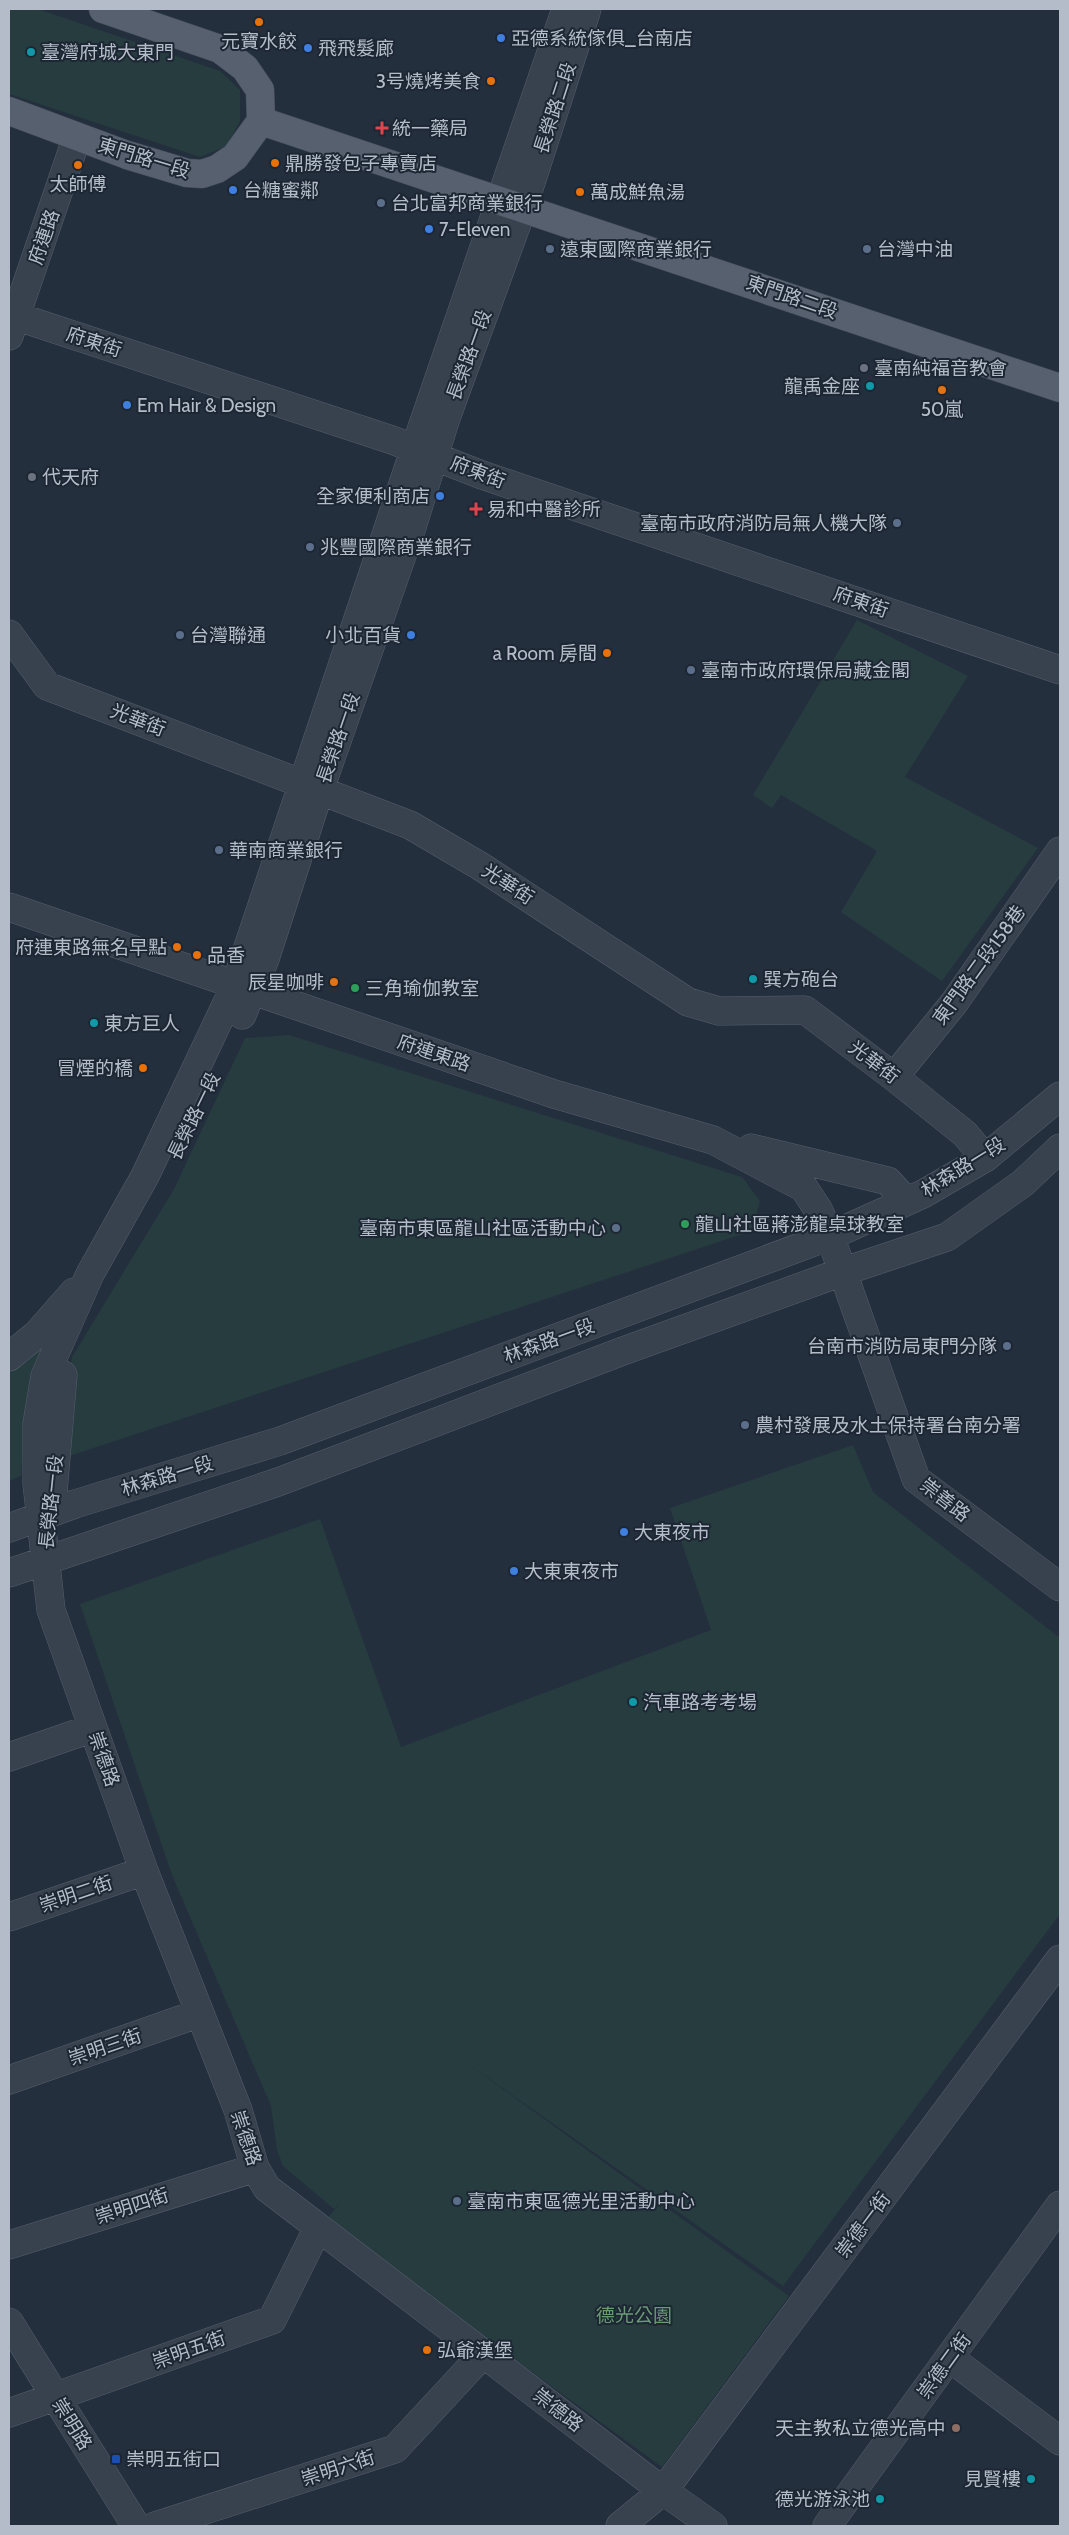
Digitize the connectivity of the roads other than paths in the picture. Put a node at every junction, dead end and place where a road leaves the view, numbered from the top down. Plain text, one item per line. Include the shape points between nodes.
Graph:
1 (103, 9) edge
2 (566, 9) edge
3 (587, 9) edge
4 (9, 111) edge
5 (261, 121) junction
6 (77, 137) junction
7 (511, 203) junction
8 (11, 322) edge
9 (1060, 388) edge
10 (424, 452) junction
11 (9, 634) edge
12 (1060, 670) edge
13 (311, 786) junction
14 (1060, 851) edge
15 (9, 906) edge
16 (244, 989) junction
17 (894, 1077) junction
18 (1060, 1096) edge
19 (713, 1140) junction
20 (1060, 1148) edge
21 (985, 1158) junction
22 (906, 1201) junction
23 (830, 1236) junction
24 (842, 1272) junction
25 (90, 1274) junction
26 (9, 1357) edge
27 (46, 1515) junction
28 (9, 1528) edge
29 (45, 1560) junction
30 (9, 1573) edge
31 (1060, 1587) edge
32 (93, 1728) junction
33 (9, 1757) edge
34 (144, 1871) junction
35 (9, 1917) edge
36 (1060, 1959) edge
37 (200, 2013) junction
38 (9, 2080) edge
39 (255, 2168) junction
40 (1060, 2205) edge
41 (318, 2228) junction
42 (9, 2245) edge
43 (9, 2322) edge
44 (484, 2353) junction
45 (950, 2358) junction
46 (55, 2397) junction
47 (9, 2412) edge
48 (1060, 2441) edge
49 (664, 2490) junction
50 (136, 2526) edge
51 (155, 2526) edge
52 (620, 2526) edge
53 (713, 2526) edge
54 (827, 2526) edge

1 - 5 main road via 220,49 245,68 258,85
2 - 7 street, 長榮路二段
3 - 7 street, 長榮路二段
4 - 6 main road, 東門路一段
5 - 6 main road, 東門路一段 via 235,156 217,169 202,174 168,168
5 - 7 main road
6 - 8 street, 府連路
7 - 9 main road, 東門路二段
7 - 10 street, 長榮路一段
8 - 10 street, 府東街
10 - 12 street, 府東街 via 482,475
10 - 13 street, 長榮路一段 via 412,527
11 - 13 street, 光華街 via 47,686
13 - 16 street, 長榮路一段
13 - 17 street, 光華街 via 410,825 480,866 688,1002 719,1011 805,1010
14 - 17 street, 東門路二段158巷 via 954,1003
15 - 16 street, 府連東路
16 - 19 street, 府連東路 via 554,1094
16 - 25 street, 長榮路一段
16 - 27 street, 長榮路一段 via 165,1178 67,1354
17 - 21 street, 光華街 via 965,1134
18 - 21 street, 林森路一段
19 - 22 street via 888,1181
19 - 23 street, 府連東路 via 804,1188
20 - 24 street, 林森路一段 via 1023,1183 947,1238
21 - 22 street, 林森路一段
22 - 23 street, 林森路一段
23 - 24 street, 崇善路
23 - 27 street, 林森路一段 via 280,1441
24 - 29 street, 林森路一段 via 278,1482
24 - 31 street, 崇善路 via 916,1479
25 - 26 street via 37,1334
25 - 27 street, 長榮路一段 via 45,1376 37,1424 36,1458
27 - 28 street, 林森路一段
27 - 29 street, 長榮路一段
29 - 30 street, 林森路一段
29 - 32 street, 崇德路 via 51,1610
32 - 33 street
32 - 34 street, 崇德路
34 - 35 street, 崇明二街
34 - 37 street, 崇德路
36 - 49 street, 崇德一街
37 - 38 street, 崇明三街
37 - 39 street, 崇德路 via 238,2110
39 - 41 street, 崇德路 via 267,2188
39 - 42 street, 崇明四街
40 - 45 street, 崇德二街
41 - 44 street, 崇德路
41 - 46 street, 崇明五街 via 272,2320
43 - 46 street, 崇明路
44 - 49 street, 崇德路
44 - 51 street, 崇明六街 via 395,2449
45 - 48 street
45 - 54 street, 崇德二街
46 - 47 street, 崇明五街
46 - 50 street, 崇明路
49 - 52 street, 崇德一街
49 - 53 street, 崇德路

